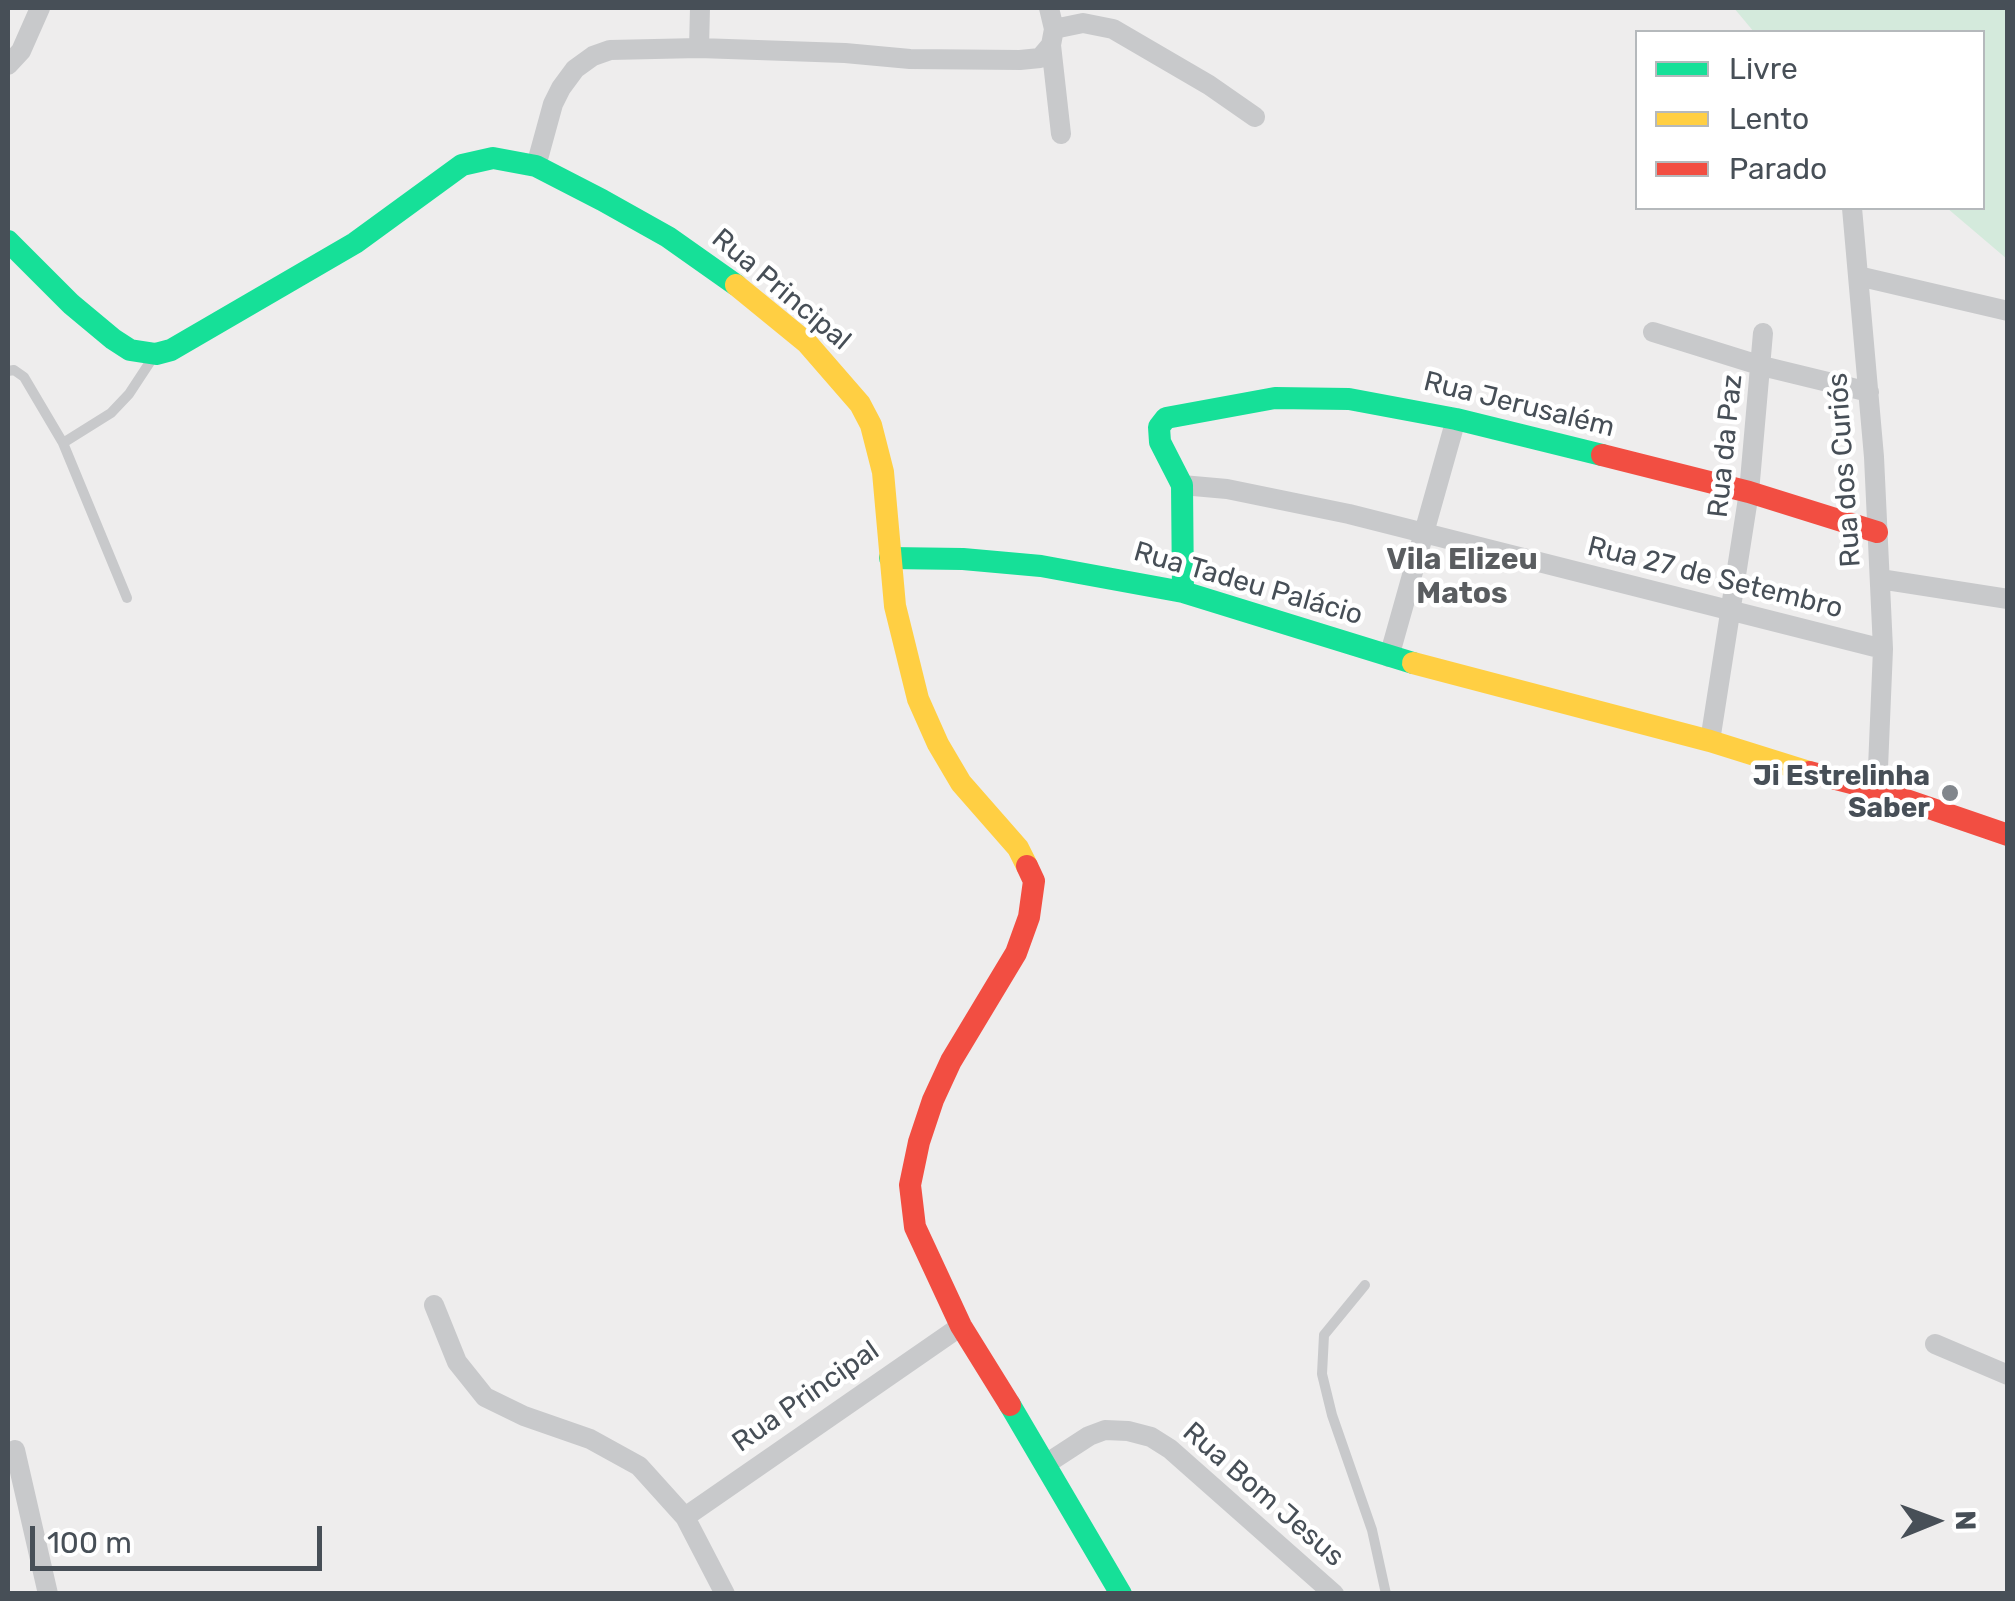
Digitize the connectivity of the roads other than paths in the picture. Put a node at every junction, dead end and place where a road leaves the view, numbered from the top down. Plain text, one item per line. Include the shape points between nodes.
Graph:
1 (40, 8) edge
2 (700, 8) edge
3 (1049, 8) edge
4 (1052, 37) junction
5 (699, 48) junction
6 (8, 65) edge
7 (1255, 117) dead end
8 (1061, 134) dead end
9 (536, 166) junction
10 (1852, 210) edge
11 (8, 241) edge
12 (1858, 276) junction
13 (2008, 311) edge
14 (1653, 332) dead end
15 (1763, 333) dead end
16 (156, 354) junction
17 (1762, 366) junction
18 (8, 371) edge
19 (1869, 392) junction
20 (1456, 420) junction
21 (63, 444) junction
22 (1182, 485) junction
23 (1750, 492) junction
24 (1877, 532) junction
25 (1425, 536) junction
26 (890, 558) junction
27 (1880, 579) junction
28 (1183, 592) junction
29 (127, 598) dead end
30 (2008, 599) edge
31 (1733, 610) junction
32 (1882, 649) junction
33 (1389, 656) junction
34 (1710, 741) junction
35 (1871, 788) junction
36 (2008, 835) edge
37 (1366, 1284) dead end
38 (434, 1305) dead end
39 (960, 1326) junction
40 (1936, 1344) dead end
41 (2008, 1376) edge
42 (15, 1450) dead end
43 (1046, 1464) junction
44 (685, 1517) junction
45 (48, 1594) edge
46 (725, 1594) edge
47 (1121, 1594) edge
48 (1334, 1594) edge
49 (1386, 1594) edge

1 - 6 street
2 - 5 street
3 - 4 street
4 - 5 street via 1040,58 1020,60
4 - 7 street via 1083,23 1114,30
4 - 8 street
5 - 9 street via 610,50 575,69 553,104
9 - 16 street, Rua Principal via 493,158 462,165 355,243
9 - 26 street, Rua Principal via 722,274 807,343 842,381 860,404 879,456
10 - 12 street, Rua dos Curiós
11 - 16 street via 113,339
12 - 13 street
12 - 19 street, Rua dos Curiós
14 - 17 street
15 - 17 street, Rua da Paz
16 - 21 lane via 111,413
17 - 19 street
17 - 23 street, Rua da Paz
18 - 21 lane via 24,377
19 - 24 street, Rua dos Curiós
20 - 22 street, Rua Jerusalém via 1349,399 1275,398 1166,418 1160,442
20 - 23 street, Rua Jerusalém
20 - 25 street
21 - 29 lane
22 - 25 street, Rua 27 de Setembro via 1264,495
22 - 28 street
23 - 24 street, Rua Jerusalém
23 - 31 street, Rua da Paz
24 - 27 street, Rua dos Curiós
25 - 31 street, Rua 27 de Setembro
25 - 33 street
26 - 28 street, Rua Tadeu Palácio via 1040,566
26 - 39 street, Rua Principal via 904,652 938,744 961,783 1018,848 1034,880 1024,936 951,1061 914,1163 915,1227
27 - 30 street
27 - 32 street, Rua dos Curiós
28 - 33 street, Rua Tadeu Palácio
31 - 32 street, Rua 27 de Setembro
31 - 34 street, Rua da Paz
32 - 35 street, Rua dos Curiós via 1878,768
33 - 34 street, Rua Tadeu Palácio
34 - 35 street, Rua Tadeu Palácio
35 - 36 street, Rua Tadeu Palácio
37 - 49 lane via 1324,1335 1322,1374
38 - 44 street via 458,1362 486,1397 639,1466
39 - 43 street, Rua Principal
39 - 44 street, Rua Principal
40 - 41 street
42 - 45 street
43 - 47 street, Rua Principal
43 - 48 street, Rua Bom Jesus via 1105,1430 1151,1437
44 - 46 street

